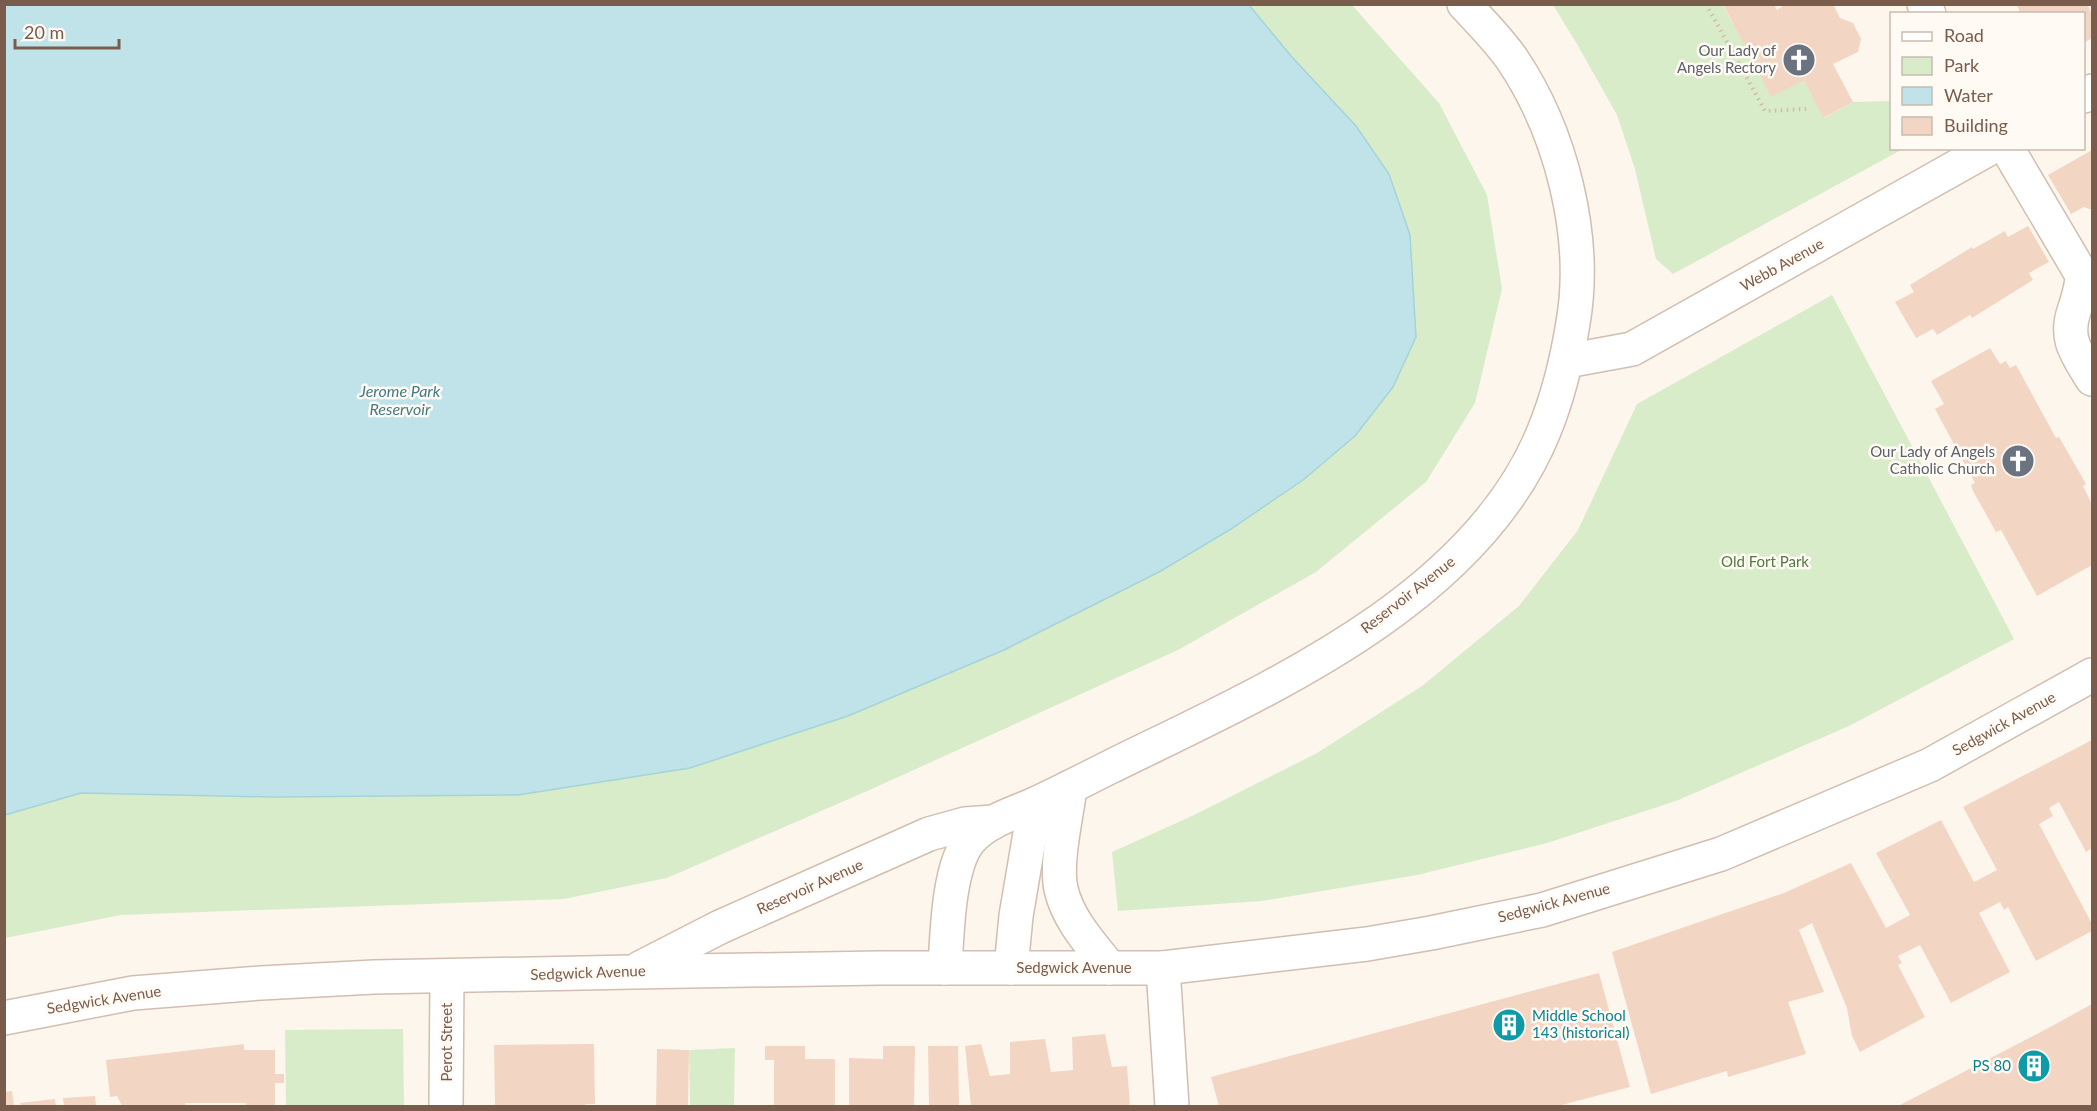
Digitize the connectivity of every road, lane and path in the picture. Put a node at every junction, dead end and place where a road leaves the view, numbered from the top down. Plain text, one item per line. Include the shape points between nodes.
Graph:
1 (1464, 4) edge
2 (1706, 4) edge
3 (1806, 109) dead end
4 (1986, 150) edge
5 (2008, 150) edge
6 (1567, 361) junction
7 (2092, 379) edge
8 (2092, 675) edge
9 (1070, 787) junction
10 (1035, 804) junction
11 (994, 822) junction
12 (945, 968) junction
13 (1011, 968) junction
14 (1110, 968) junction
15 (1163, 968) junction
16 (632, 972) junction
17 (447, 977) junction
18 (4, 1018) edge
19 (446, 1107) edge
20 (1172, 1107) edge

1 - 6 street, Reservoir Avenue via 1527,83 1545,116 1566,185 1578,265 1578,297
2 - 3 path via 1765,111
4 - 6 street, Webb Avenue via 1632,349
5 - 7 street via 2082,275 2070,322 2070,341
6 - 9 street, Reservoir Avenue via 1544,433 1516,484 1475,538 1427,584 1313,663
8 - 15 street, Sedgwick Avenue via 1930,765 1710,858 1542,910 1431,933
9 - 10 street, Reservoir Avenue
9 - 14 street via 1059,871 1061,888 1071,915
10 - 11 street, Reservoir Avenue
10 - 13 street
11 - 12 street, Reservoir Avenue via 970,841 959,860 948,917
11 - 16 street, Reservoir Avenue via 965,824 929,834 720,927
12 - 13 street, Sedgwick Avenue
12 - 16 street, Sedgwick Avenue
13 - 14 street, Sedgwick Avenue
14 - 15 street, Sedgwick Avenue
15 - 20 street
16 - 17 street, Sedgwick Avenue
17 - 18 street, Sedgwick Avenue via 198,987 134,993
17 - 19 street, Perot Street

